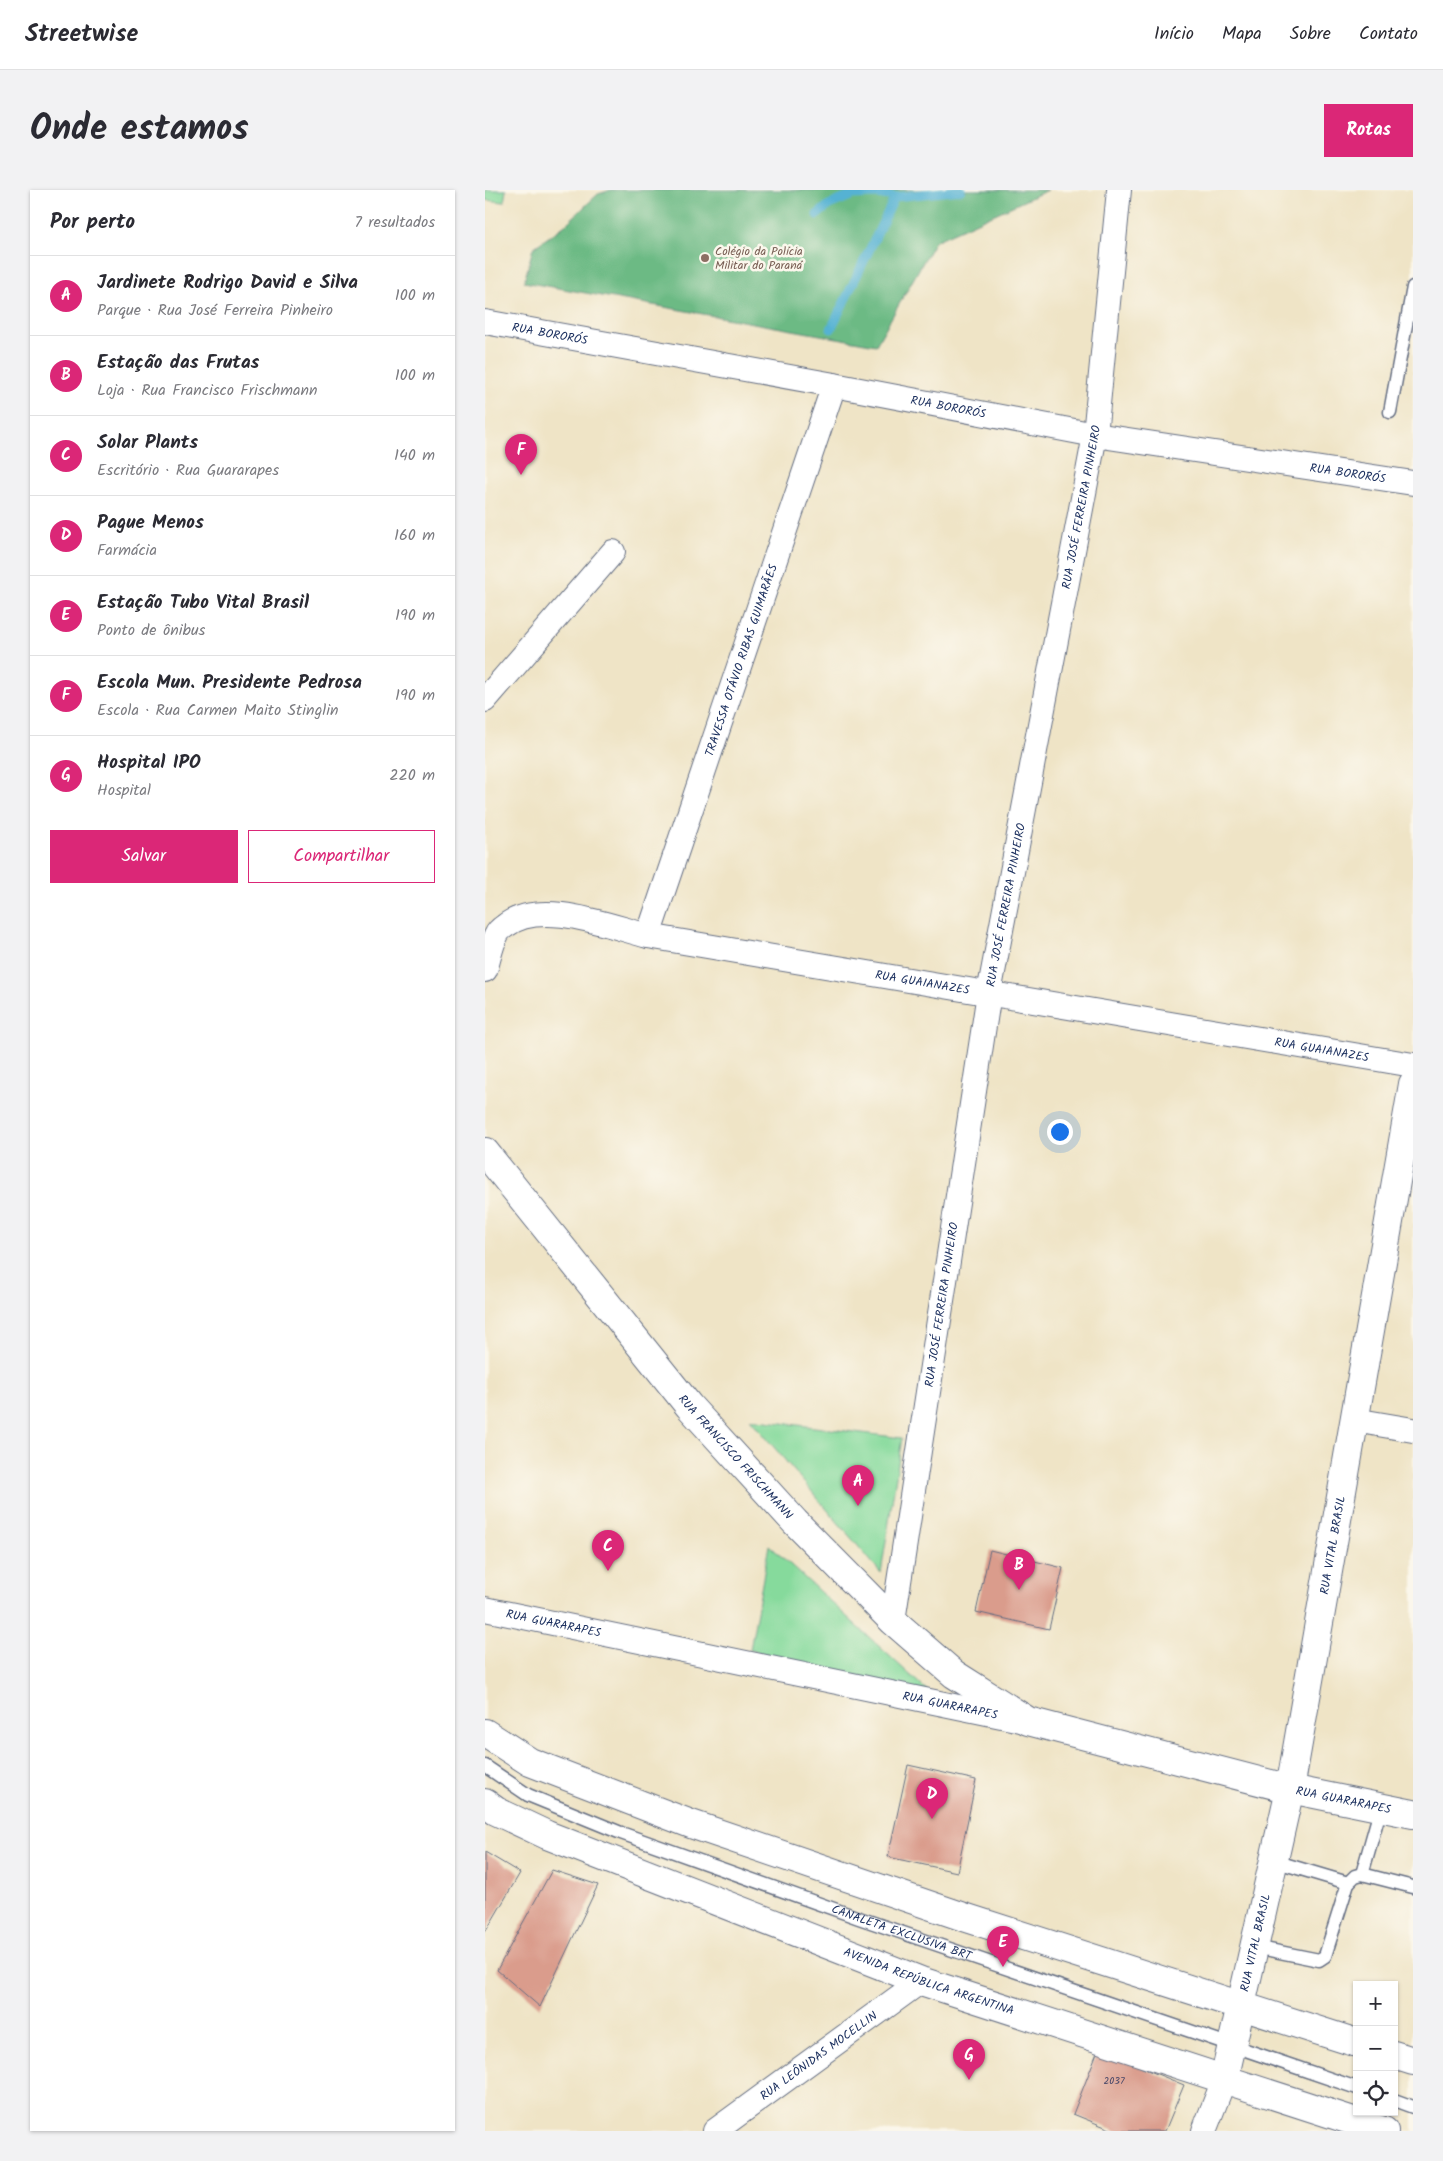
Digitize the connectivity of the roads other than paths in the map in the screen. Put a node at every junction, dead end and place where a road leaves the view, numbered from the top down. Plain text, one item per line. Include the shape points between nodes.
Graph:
1 (1119, 190) edge
2 (1413, 287) edge
3 (485, 322) edge
4 (834, 385) junction
5 (1390, 412) dead end
6 (1095, 435) junction
7 (1413, 483) edge
8 (613, 552) dead end
9 (485, 700) edge
10 (648, 936) junction
11 (485, 970) edge
12 (989, 993) junction
13 (1413, 1065) edge
14 (1413, 1084) edge
15 (485, 1152) edge
16 (1354, 1420) junction
17 (1413, 1430) edge
18 (485, 1609) edge
19 (893, 1621) junction
20 (1028, 1721) junction
21 (485, 1732) edge
22 (485, 1766) edge
23 (1290, 1788) junction
24 (485, 1803) edge
25 (1381, 1807) junction
26 (1413, 1814) edge
27 (1274, 1861) junction
28 (1362, 1874) junction
29 (1348, 1883) junction
30 (1413, 1887) edge
31 (1255, 1947) junction
32 (921, 1981) junction
33 (1242, 2004) junction
34 (1353, 2041) edge
35 (1232, 2045) junction
36 (1398, 2056) edge
37 (1413, 2061) edge
38 (1224, 2080) junction
39 (1353, 2087) edge
40 (1398, 2101) edge
41 (1413, 2107) edge
42 (715, 2131) edge
43 (1204, 2131) edge
44 (1384, 2131) edge

1 - 6 street, RUA JOSÉ FERREIRA PINHEIRO
2 - 5 lane
3 - 4 street, RUA BORORÓS
4 - 6 street, RUA BORORÓS
4 - 10 street, TRAVESSA OTÁVIO RIBAS GUIMARÃES
6 - 7 street, RUA BORORÓS
6 - 12 street, RUA JOSÉ FERREIRA PINHEIRO
8 - 9 street
10 - 11 street, RUA GUAIANAZES via 565,915 545,912 525,915 497,932
10 - 12 street, RUA GUAIANAZES
12 - 13 street, RUA GUAIANAZES
12 - 19 street, RUA JOSÉ FERREIRA PINHEIRO
14 - 16 street, RUA VITAL BRASIL
15 - 19 street, RUA FRANCISCO FRISCHMANN via 689,1406 795,1522
16 - 17 street
16 - 23 street, RUA VITAL BRASIL
18 - 20 street, RUA GUARARAPES
19 - 20 street, RUA FRANCISCO FRISCHMANN via 954,1674
20 - 23 street, RUA GUARARAPES
21 - 33 street via 530,1762 691,1824 964,1916
22 - 35 lane, CANALETA EXCLUSIVA BRT via 528,1795 621,1833
23 - 25 street, RUA GUARARAPES
23 - 27 street, RUA VITAL BRASIL
24 - 32 street, AVENIDA REPÚBLICA ARGENTINA via 547,1835
25 - 26 street, RUA GUARARAPES
25 - 28 lane
27 - 29 lane
27 - 31 street, RUA VITAL BRASIL
28 - 29 lane
28 - 30 lane
29 - 31 lane via 1325,1956 1319,1960
31 - 33 street, RUA VITAL BRASIL
32 - 38 street, AVENIDA REPÚBLICA ARGENTINA
32 - 42 street, RUA LEÔNIDAS MOCELLIN
33 - 34 street
33 - 35 street, RUA VITAL BRASIL
35 - 38 street, RUA VITAL BRASIL
35 - 39 lane, CANALETA EXCLUSIVA BRT
36 - 37 street
38 - 43 street
38 - 44 street, AVENIDA REPÚBLICA ARGENTINA
40 - 41 lane

